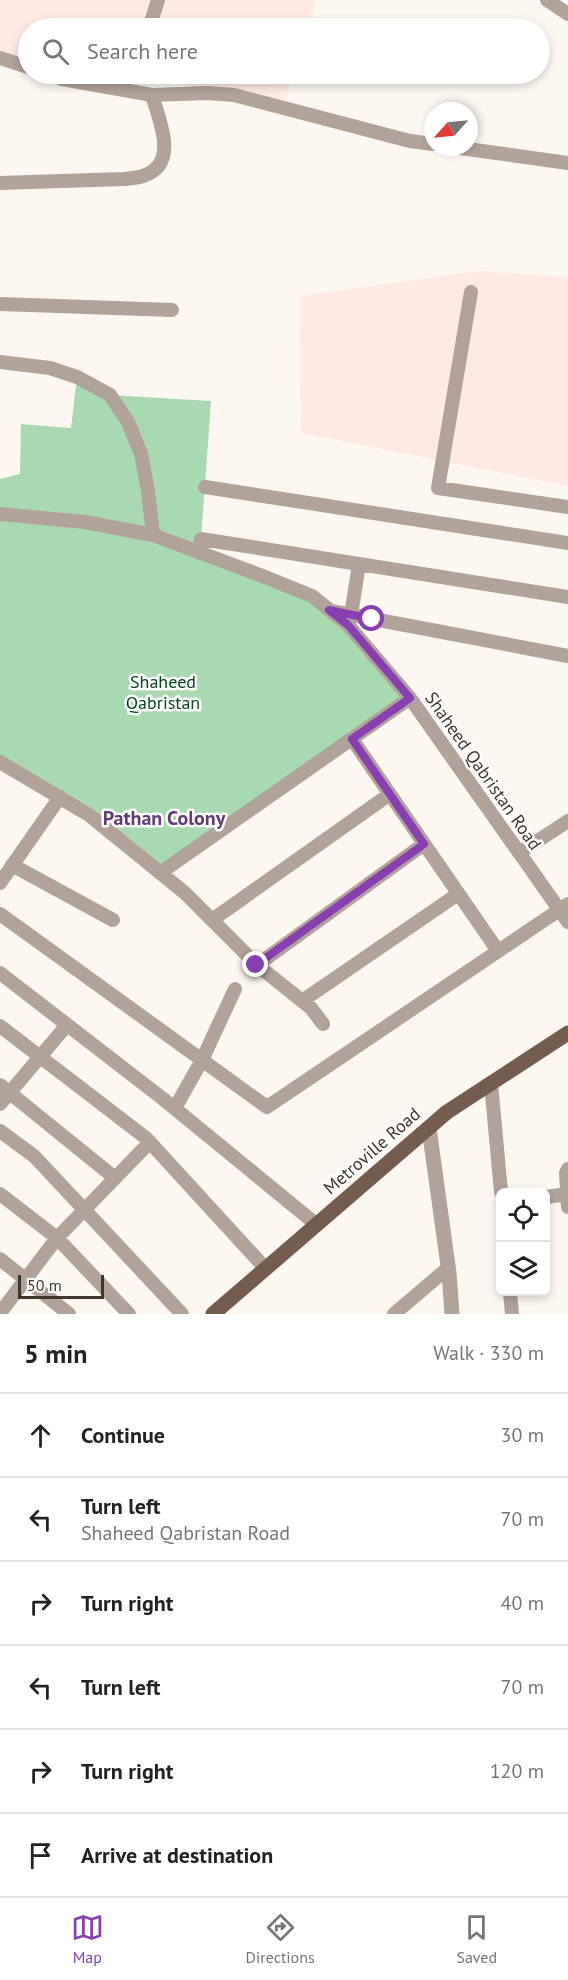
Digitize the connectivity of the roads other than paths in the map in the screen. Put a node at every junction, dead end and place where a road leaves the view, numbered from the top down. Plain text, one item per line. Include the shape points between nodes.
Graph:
1 (158, 0) edge
2 (547, 0) edge
3 (568, 14) edge
4 (152, 18) edge
5 (0, 58) edge
6 (18, 64) edge
7 (90, 84) edge
8 (152, 95) junction
9 (424, 143) edge
10 (478, 150) edge
11 (568, 163) edge
12 (0, 183) edge
13 (471, 292) dead end
14 (0, 304) edge
15 (172, 310) dead end
16 (0, 362) edge
17 (205, 487) dead end
18 (568, 507) edge
19 (0, 514) edge
20 (153, 535) junction
21 (568, 543) edge
22 (200, 553) junction
23 (359, 564) junction
24 (568, 597) edge
25 (329, 610) junction
26 (351, 615) junction
27 (568, 656) edge
28 (410, 698) junction
29 (352, 739) junction
30 (0, 762) edge
31 (390, 794) junction
32 (60, 797) junction
33 (568, 821) edge
34 (424, 844) junction
35 (519, 853) junction
36 (12, 865) junction
37 (160, 873) junction
38 (0, 883) edge
39 (458, 894) junction
40 (564, 907) edge
41 (0, 914) edge
42 (113, 920) dead end
43 (212, 920) junction
44 (568, 922) edge
45 (498, 951) junction
46 (256, 965) junction
47 (0, 973) edge
48 (235, 989) dead end
49 (303, 1001) junction
50 (67, 1024) junction
51 (324, 1024) dead end
52 (0, 1026) edge
53 (568, 1034) edge
54 (40, 1056) junction
55 (202, 1060) junction
56 (491, 1083) junction
57 (5, 1089) edge
58 (0, 1104) edge
59 (175, 1108) junction
60 (429, 1128) junction
61 (0, 1131) edge
62 (150, 1142) junction
63 (568, 1169) edge
64 (115, 1178) junction
65 (501, 1188) edge
66 (0, 1194) edge
67 (550, 1197) edge
68 (568, 1198) edge
69 (84, 1210) junction
70 (317, 1225) junction
71 (57, 1238) junction
72 (0, 1258) edge
73 (448, 1268) junction
74 (266, 1269) junction
75 (24, 1279) junction
76 (510, 1296) edge
77 (0, 1314) edge
78 (69, 1314) edge
79 (129, 1314) edge
80 (182, 1314) edge
81 (213, 1314) edge
82 (394, 1314) edge
83 (452, 1314) edge
84 (512, 1314) edge

1 - 4 street
2 - 3 street
5 - 6 street
7 - 8 street
8 - 9 street via 234,95
8 - 12 street via 165,150 155,169 143,176
10 - 11 street
13 - 18 street via 438,488
14 - 15 street
16 - 20 street via 50,368 110,395 128,422 141,454
17 - 21 street
19 - 20 street, Shaheed Qabristan Road via 85,522
20 - 22 street, Shaheed Qabristan Road
22 - 23 street via 201,539
22 - 25 street, Shaheed Qabristan Road via 312,596
23 - 24 street
23 - 26 street
25 - 26 street
25 - 28 street, Shaheed Qabristan Road via 348,625
26 - 27 street
28 - 29 street
28 - 35 street, Shaheed Qabristan Road
29 - 31 street
29 - 37 street
30 - 32 street
31 - 34 street
31 - 43 street
32 - 36 street
32 - 37 street via 89,815
33 - 35 street
34 - 39 street
34 - 46 street
35 - 40 street, Shaheed Qabristan Road
36 - 38 street
36 - 42 street
37 - 43 street
39 - 45 street
39 - 49 street
40 - 44 street, Shaheed Qabristan Road
40 - 45 street
41 - 55 street
43 - 46 street
45 - 55 street via 267,1107
46 - 49 street
47 - 50 street
48 - 55 street
49 - 51 street
50 - 54 street
50 - 59 street
52 - 54 street
53 - 56 main road, Metroville Road
54 - 57 street
54 - 62 street
55 - 59 street
56 - 60 main road, Metroville Road
56 - 65 street
57 - 58 street
57 - 64 street
59 - 70 street
60 - 70 main road, Metroville Road
60 - 73 street
61 - 69 street via 34,1156
62 - 64 street
62 - 74 street
63 - 68 street
64 - 69 street
66 - 71 street
67 - 68 street
69 - 71 street
69 - 80 street
70 - 74 main road, Metroville Road
71 - 75 street
71 - 79 street
72 - 75 street
73 - 82 street
73 - 83 street
74 - 81 main road, Metroville Road
75 - 77 street
75 - 78 street
76 - 84 street

